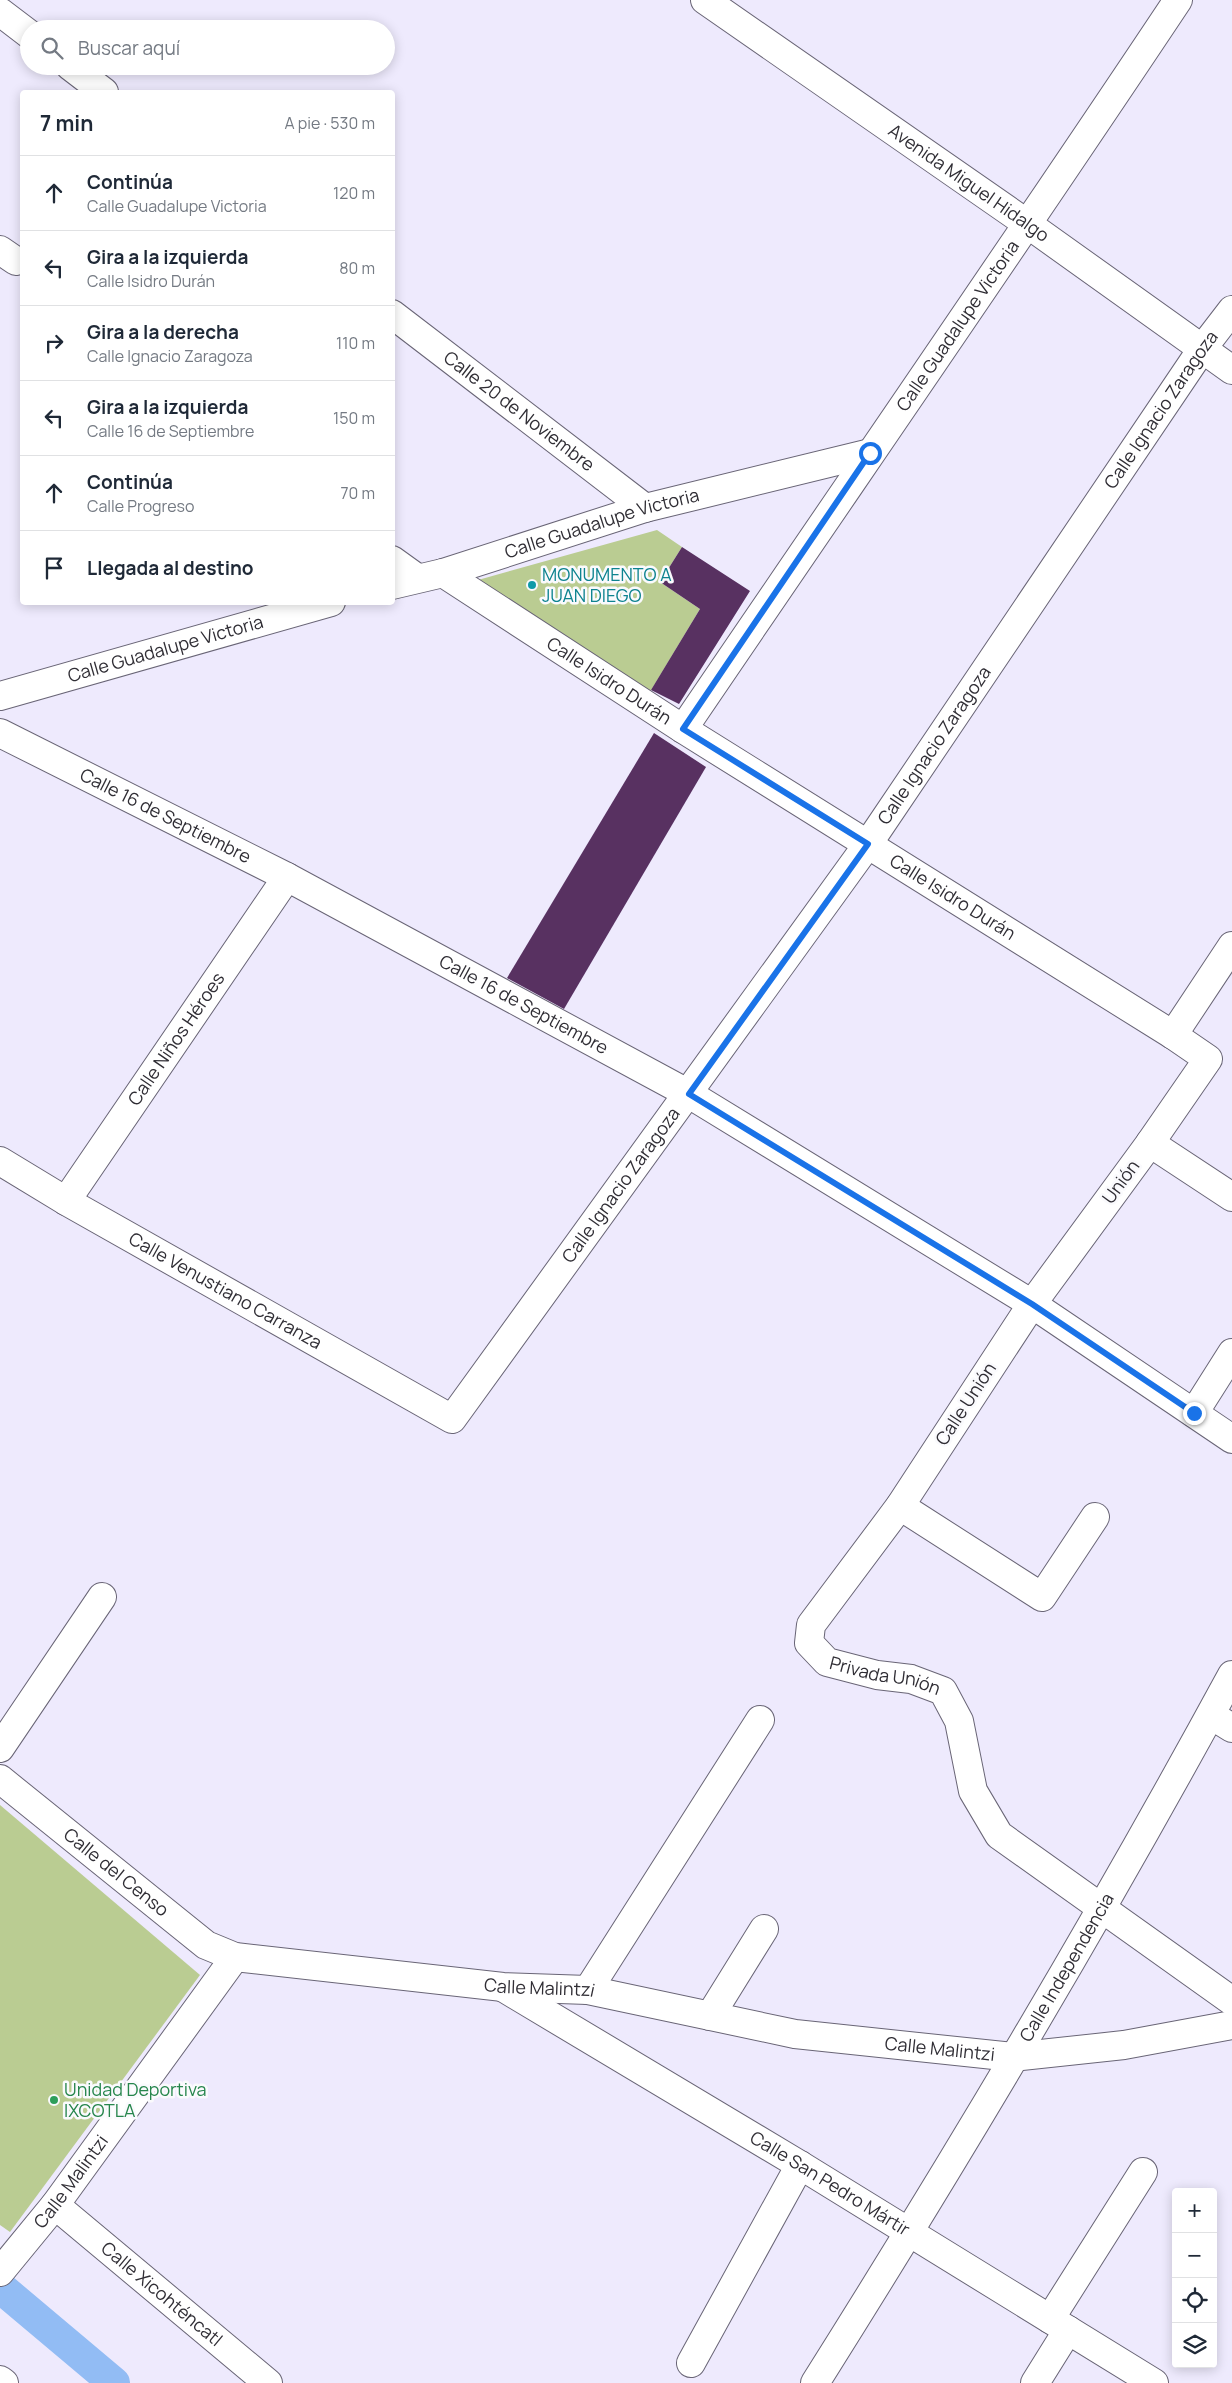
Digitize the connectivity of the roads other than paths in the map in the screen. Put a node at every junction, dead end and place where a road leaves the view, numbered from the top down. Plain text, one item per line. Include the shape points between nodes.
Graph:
1 (705, 0) edge
2 (1178, 0) edge
3 (0, 12) edge
4 (20, 27) edge
5 (82, 75) edge
6 (101, 90) edge
7 (1029, 225) junction
8 (1232, 310) edge
9 (395, 316) edge
10 (1202, 349) junction
11 (1232, 370) edge
12 (870, 453) junction
13 (644, 508) junction
14 (395, 562) edge
15 (418, 579) edge
16 (320, 605) edge
17 (0, 696) edge
18 (683, 729) junction
19 (0, 733) edge
20 (868, 844) junction
21 (287, 877) junction
22 (1232, 946) edge
23 (1174, 1035) junction
24 (1208, 1059) joint
25 (689, 1094) junction
26 (1150, 1144) junction
27 (0, 1161) edge
28 (1232, 1196) edge
29 (66, 1201) junction
30 (1032, 1304) junction
31 (1232, 1353) edge
32 (1194, 1413) junction
33 (452, 1420) joint
34 (1232, 1439) edge
35 (900, 1506) junction
36 (1095, 1516) dead end
37 (102, 1597) dead end
38 (1232, 1675) edge
39 (760, 1720) dead end
40 (1221, 1721) edge
41 (0, 1748) edge
42 (0, 1779) edge
43 (1102, 1910) junction
44 (764, 1929) dead end
45 (235, 1957) junction
46 (503, 1987) junction
47 (588, 1990) junction
48 (1232, 2001) edge
49 (710, 2016) junction
50 (1232, 2025) edge
51 (1013, 2057) junction
52 (800, 2165) junction
53 (1143, 2172) dead end
54 (54, 2205) junction
55 (910, 2232) junction
56 (0, 2272) edge
57 (1059, 2324) junction
58 (691, 2363) dead end
59 (0, 2380) edge
60 (4, 2383) edge
61 (268, 2383) edge
62 (815, 2383) edge
63 (1035, 2383) edge
64 (1154, 2383) edge

1 - 7 street, Avenida Miguel Hidalgo
2 - 7 street, Calle Guadalupe Victoria
3 - 4 street
5 - 6 street
7 - 10 street, Avenida Miguel Hidalgo
7 - 12 street, Calle Guadalupe Victoria
8 - 10 street, Calle Ignacio Zaragoza
9 - 13 street, Calle 20 de Noviembre
10 - 11 street, Avenida Miguel Hidalgo
10 - 20 street, Calle Ignacio Zaragoza
12 - 13 street, Calle Guadalupe Victoria
12 - 18 street, Calle Guadalupe Victoria
13 - 15 street, Calle Guadalupe Victoria
14 - 15 street, Calle Isidro Durán
15 - 18 street, Calle Isidro Durán
16 - 17 street, Calle Guadalupe Victoria
18 - 20 street, Calle Isidro Durán
19 - 21 street, Calle 16 de Septiembre
20 - 23 street, Calle Isidro Durán
20 - 25 street, Calle Ignacio Zaragoza
21 - 25 street, Calle 16 de Septiembre
21 - 29 street, Calle Niños Héroes
22 - 23 street
23 - 24 street, Calle Isidro Durán
24 - 26 street, Unión
25 - 30 street, Calle 16 de Septiembre
25 - 33 street, Calle Ignacio Zaragoza
26 - 28 street
26 - 30 street, Unión
27 - 29 street, Calle Venustiano Carranza
29 - 33 street, Calle Venustiano Carranza
30 - 32 street, Calle 16 de Septiembre
30 - 35 street, Calle Unión
31 - 32 street
32 - 34 street, Calle 16 de Septiembre
35 - 36 street via 1042,1597
35 - 43 street, Privada Unión via 811,1625 809,1643 826,1662 877,1676 912,1679 943,1691 959,1721 973,1791 999,1835
37 - 41 street
38 - 40 street, Calle Independencia
39 - 47 street
40 - 43 street, Calle Independencia
42 - 45 street, Calle del Censo via 206,1945
43 - 48 street, Privada Unión
43 - 51 street, Calle Independencia
44 - 49 street
45 - 46 street, Calle Malintzi
45 - 54 street, Calle Malintzi
46 - 47 street, Calle Malintzi
46 - 52 street, Calle San Pedro Mártir
47 - 49 street, Calle Malintzi
49 - 51 street, Calle Malintzi via 795,2034
50 - 51 street, Calle Malintzi via 1124,2045
51 - 55 street, Calle Independencia
52 - 55 street, Calle San Pedro Mártir
52 - 58 street
53 - 57 street
54 - 56 street, Calle Malintzi
54 - 61 street, Calle Xicohténcatl
55 - 57 street, Calle San Pedro Mártir
55 - 62 street, Calle Independencia
57 - 63 street
57 - 64 street, Calle San Pedro Mártir
59 - 60 street

